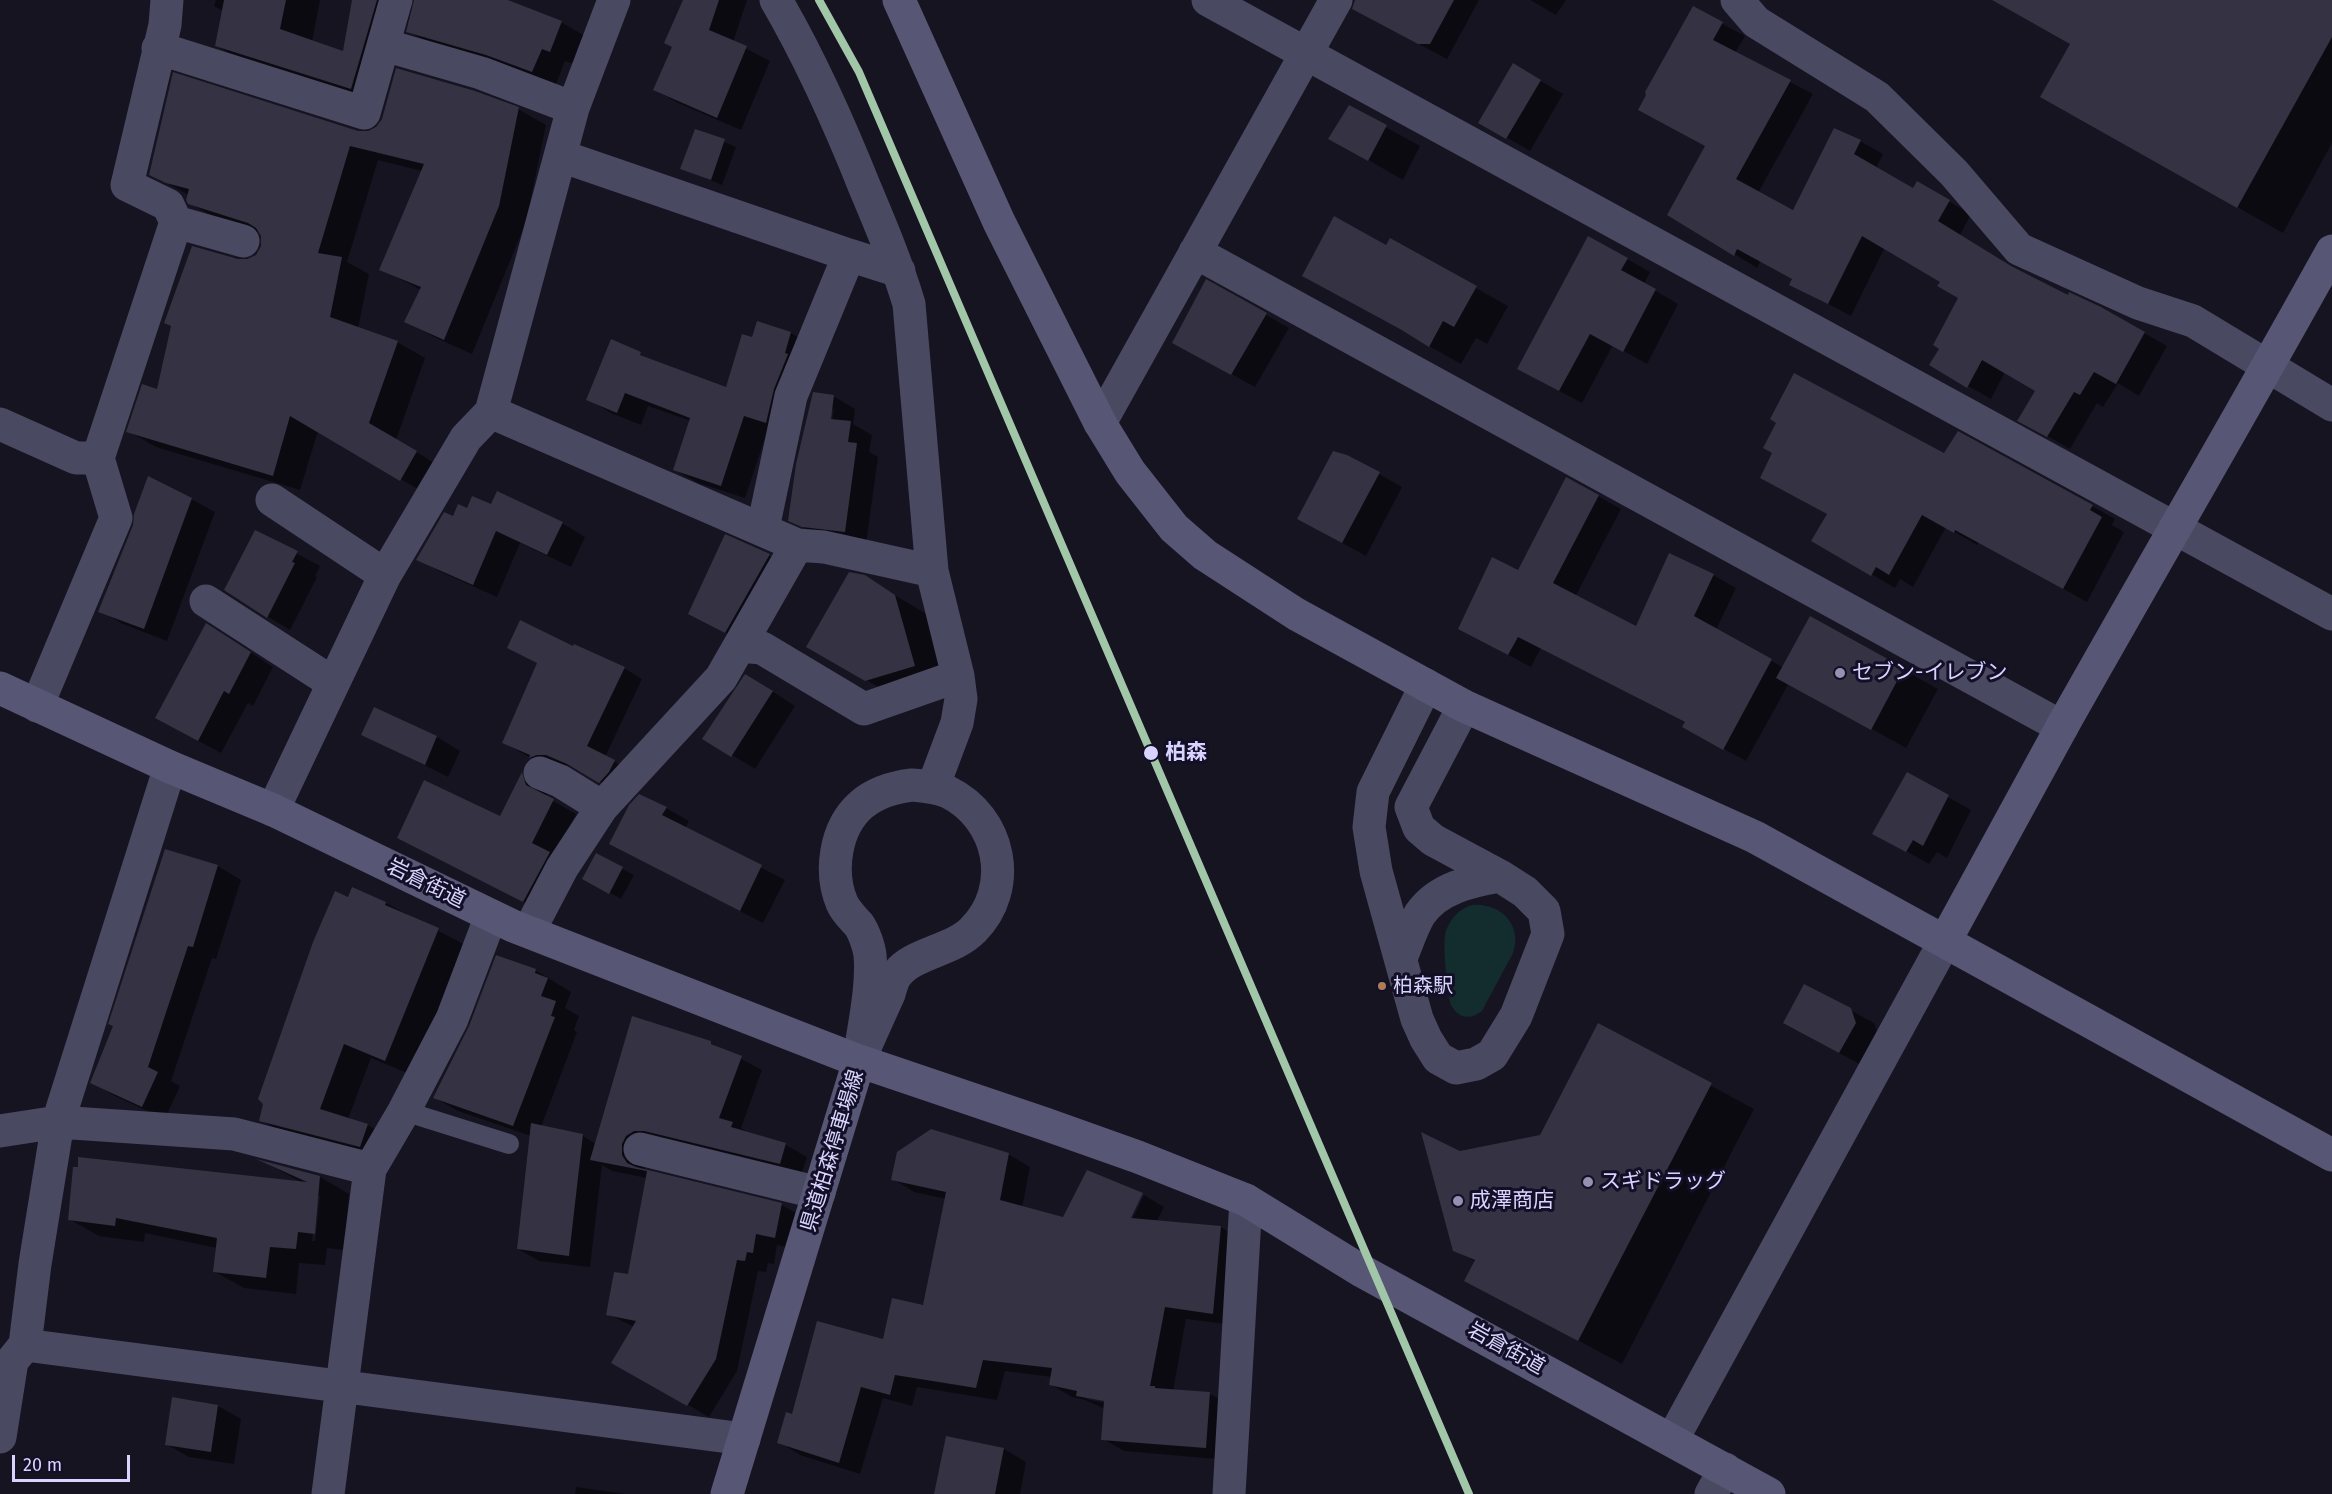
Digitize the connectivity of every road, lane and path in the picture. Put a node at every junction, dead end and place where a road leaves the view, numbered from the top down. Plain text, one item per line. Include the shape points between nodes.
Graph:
1 (167, 0) edge
2 (396, 0) edge
3 (614, 0) edge
4 (776, 0) edge
5 (899, 0) edge
6 (1208, 0) edge
7 (1336, 0) edge
8 (1737, 0) edge
9 (384, 45) junction
10 (158, 48) junction
11 (1307, 53) junction
12 (573, 108) junction
13 (561, 156) junction
14 (176, 222) junction
15 (243, 241) dead end
16 (1195, 252) junction
17 (849, 255) junction
18 (899, 271) junction
19 (2327, 272) edge
20 (2271, 360) junction
21 (2332, 405) edge
22 (491, 411) junction
23 (1100, 423) junction
24 (0, 424) edge
25 (98, 458) junction
26 (272, 500) dead end
27 (763, 528) junction
28 (2174, 529) junction
29 (797, 545) junction
30 (932, 571) junction
31 (385, 575) junction
32 (206, 601) dead end
33 (2332, 614) edge
34 (741, 646) junction
35 (958, 676) junction
36 (333, 683) junction
37 (1426, 685) junction
38 (0, 688) edge
39 (37, 706) junction
40 (1464, 706) junction
41 (2062, 727) junction
42 (170, 767) junction
43 (540, 773) dead end
44 (933, 787) junction
45 (602, 807) junction
46 (273, 810) junction
47 (1500, 876) junction
48 (490, 915) junction
49 (529, 931) junction
50 (1945, 941) junction
51 (1401, 958) junction
52 (859, 1061) junction
53 (404, 1111) junction
54 (58, 1122) junction
55 (0, 1131) edge
56 (509, 1144) dead end
57 (640, 1149) dead end
58 (2332, 1155) edge
59 (370, 1169) junction
60 (819, 1193) junction
61 (1246, 1200) junction
62 (12, 1356) edge
63 (340, 1386) junction
64 (0, 1437) edge
65 (744, 1439) junction
66 (1672, 1440) junction
67 (1718, 1481) edge
68 (328, 1494) edge
69 (727, 1494) edge
70 (1229, 1494) edge
71 (1768, 1494) edge

1 - 10 street
2 - 9 street
3 - 12 street
4 - 18 street via 801,42 846,140
5 - 23 street via 999,222
6 - 11 street
7 - 11 street
8 - 20 street via 1756,22 1877,97 1954,173 2019,249 2138,303 2193,321
9 - 10 street via 364,113
9 - 12 street via 481,73
10 - 14 street via 127,185 168,206
11 - 16 street
11 - 28 street
12 - 13 street
13 - 17 street
13 - 22 street
14 - 15 street
14 - 25 street
16 - 23 street
16 - 41 street
17 - 18 street
17 - 27 street via 791,396
18 - 30 street via 909,304
19 - 20 street
20 - 21 street
20 - 28 street
22 - 27 street
22 - 31 street via 466,438
23 - 37 street via 1174,528 1205,555 1296,614
24 - 25 street via 76,458
25 - 39 street via 116,518
26 - 31 street
27 - 29 street
28 - 33 street
28 - 41 street
29 - 30 street via 824,547
29 - 34 street
30 - 35 street
31 - 36 street
32 - 36 street
34 - 35 street via 762,648 864,709
34 - 45 street via 721,678
35 - 44 street via 961,699 957,723
36 - 46 street
37 - 40 street
37 - 51 street via 1373,792 1369,827 1376,871
38 - 39 street, 岩倉街道
39 - 42 street, 岩倉街道
40 - 47 street via 1412,807 1419,828 1433,840
40 - 50 street via 1755,837
41 - 50 street
42 - 46 street, 岩倉街道
42 - 54 street
43 - 45 street
44 - 52 street via 900,786 877,795 861,805 838,844 836,875 842,903 861,927 870,954
44 - 52 street via 949,792 972,809 989,830 999,870 995,894 987,913 960,941 921,957 898,972
45 - 49 street via 562,868
46 - 48 street, 岩倉街道
47 - 51 street via 1470,881 1440,895 1420,914
47 - 51 street via 1526,892 1544,910 1548,934 1516,1016 1492,1054 1476,1064 1456,1068 1438,1058 1417,1019
48 - 49 street, 岩倉街道
48 - 53 street via 452,1019
49 - 52 street, 岩倉街道
50 - 58 street
50 - 66 street
52 - 60 street, 県道柏森停車場線
52 - 61 street, 県道柏森停車場線 via 1066,1131
53 - 56 lane
53 - 59 street
54 - 55 street
54 - 59 street via 234,1134
54 - 62 street via 35,1264
57 - 60 street
59 - 63 street
60 - 65 street, 県道柏森停車場線
61 - 66 street, 岩倉街道 via 1369,1275
61 - 70 street
62 - 63 street
62 - 64 street
63 - 65 street
63 - 68 street
65 - 69 street, 県道柏森停車場線
66 - 67 street, 岩倉街道
67 - 71 street, 岩倉街道

